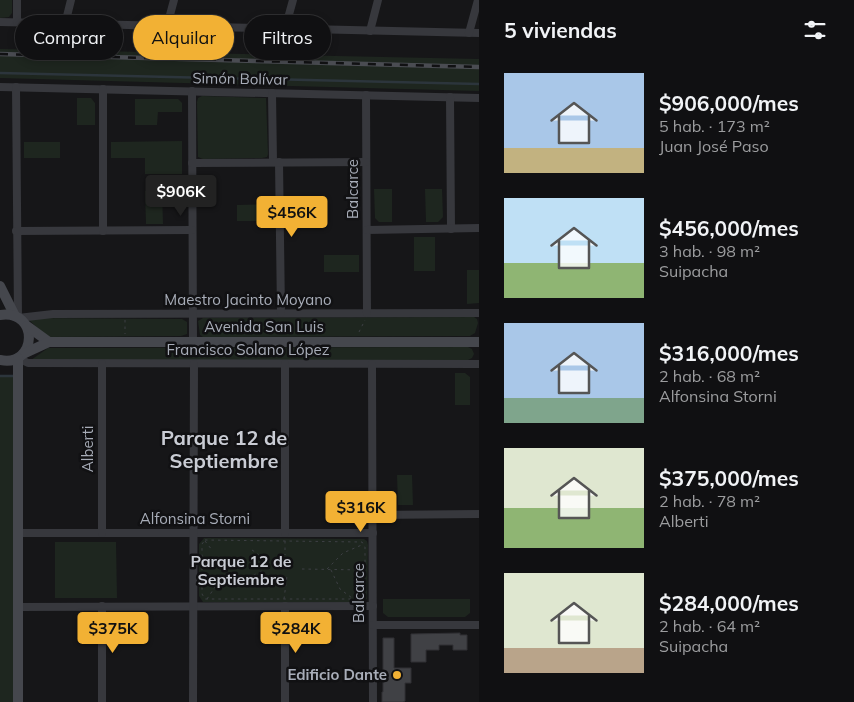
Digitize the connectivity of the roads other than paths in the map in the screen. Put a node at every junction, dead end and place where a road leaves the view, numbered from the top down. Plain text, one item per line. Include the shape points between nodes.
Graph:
1 (17, 0) edge
2 (71, 0) edge
3 (174, 0) edge
4 (293, 0) edge
5 (378, 0) edge
6 (478, 0) edge
7 (17, 15) edge
8 (67, 15) edge
9 (170, 15) edge
10 (289, 15) edge
11 (0, 22) edge
12 (15, 22) edge
13 (331, 30) edge
14 (370, 31) junction
15 (469, 33) junction
16 (479, 33) edge
17 (0, 87) edge
18 (16, 87) junction
19 (103, 89) junction
20 (192, 91) junction
21 (272, 93) junction
22 (366, 95) junction
23 (450, 97) junction
24 (479, 98) edge
25 (276, 162) junction
26 (366, 162) junction
27 (192, 163) junction
28 (479, 228) edge
29 (451, 229) junction
30 (192, 230) junction
31 (367, 230) junction
32 (16, 231) junction
33 (103, 231) junction
34 (0, 286) edge
35 (281, 313) junction
36 (479, 313) edge
37 (193, 314) junction
38 (0, 315) edge
39 (367, 316) junction
40 (16, 317) junction
41 (27, 326) junction
42 (49, 342) junction
43 (193, 342) junction
44 (479, 342) edge
45 (21, 356) junction
46 (0, 360) edge
47 (102, 364) junction
48 (194, 364) junction
49 (285, 364) junction
50 (372, 364) junction
51 (479, 364) edge
52 (479, 514) edge
53 (373, 515) junction
54 (18, 533) junction
55 (102, 533) junction
56 (194, 533) junction
57 (373, 533) junction
58 (285, 537) junction
59 (284, 603) junction
60 (18, 606) junction
61 (102, 606) junction
62 (194, 606) junction
63 (373, 606) junction
64 (373, 625) junction
65 (479, 625) edge
66 (18, 702) edge
67 (102, 702) edge
68 (194, 702) edge
69 (285, 702) edge
70 (373, 702) edge

1 - 7 street
2 - 8 street
3 - 9 street
4 - 10 street
5 - 14 street
6 - 15 street
11 - 12 street
13 - 14 street
14 - 15 street
15 - 16 street
17 - 18 street, Simón Bolívar
18 - 19 street, Simón Bolívar
18 - 32 street
19 - 20 street, Simón Bolívar
19 - 33 street
20 - 21 street, Simón Bolívar
20 - 27 street
21 - 22 street, Simón Bolívar
21 - 25 street
22 - 23 street, Simón Bolívar
22 - 26 street, Balcarce
23 - 24 street, Simón Bolívar
23 - 29 street
25 - 26 street
25 - 27 street
25 - 35 street
26 - 31 street, Balcarce
27 - 30 street
28 - 29 street
29 - 31 street
30 - 33 street
30 - 37 street
31 - 39 street, Balcarce
32 - 33 street
32 - 40 street
34 - 40 main road
35 - 37 street, Maestro Jacinto Moyano
35 - 39 street, Maestro Jacinto Moyano
36 - 39 street, Maestro Jacinto Moyano
37 - 40 street, Maestro Jacinto Moyano via 38,314
37 - 43 street
38 - 40 main road
40 - 41 main road
41 - 42 main road
41 - 45 main road via 29,342
42 - 43 main road, Avenida San Luis
42 - 45 main road, Avenida San Luis
43 - 44 main road, Avenida San Luis
45 - 46 main road, Avenida San Luis via 14,360
45 - 47 street, Francisco Solano López via 34,363
45 - 54 main road
47 - 48 street, Francisco Solano López
47 - 55 street, Alberti
48 - 49 street, Francisco Solano López
48 - 56 street
49 - 50 street, Francisco Solano López
49 - 58 street
50 - 51 street, Francisco Solano López
50 - 53 street, Balcarce
52 - 53 street
53 - 57 street, Balcarce
54 - 55 street, Alfonsina Storni
54 - 60 main road
55 - 56 street, Alfonsina Storni
56 - 58 street, Alfonsina Storni
56 - 62 street
57 - 58 street, Alfonsina Storni
57 - 63 street, Balcarce
59 - 62 street
59 - 63 street
59 - 69 street
60 - 61 street
60 - 66 main road
61 - 62 street
61 - 67 street
62 - 68 street
63 - 64 street, Balcarce
64 - 65 street
64 - 70 street, Balcarce

